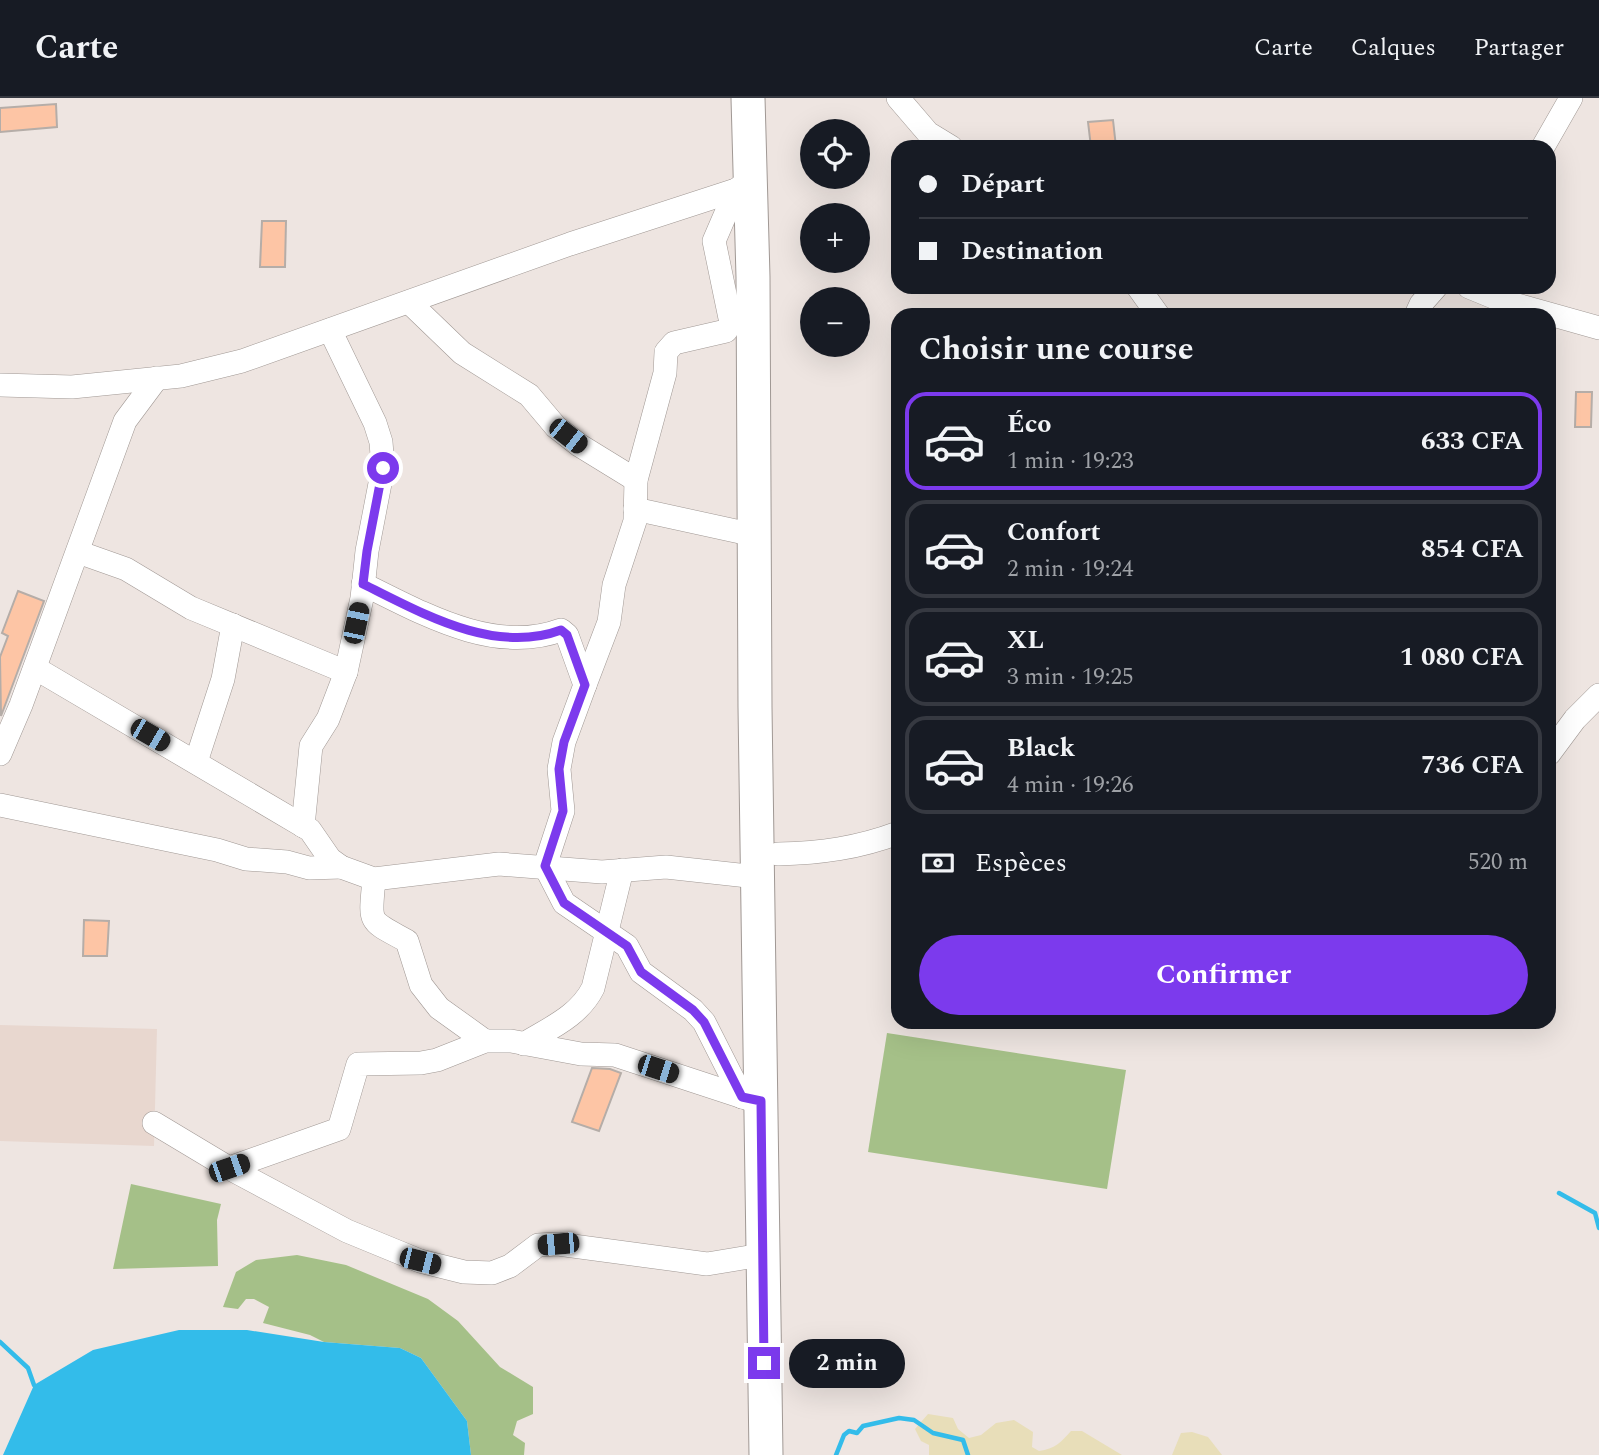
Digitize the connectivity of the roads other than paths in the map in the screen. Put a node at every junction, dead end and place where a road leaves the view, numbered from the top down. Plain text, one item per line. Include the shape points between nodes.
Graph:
1 (748, 98) edge
2 (768, 98) edge
3 (898, 98) edge
4 (1570, 98) edge
5 (940, 140) edge
6 (1547, 140) edge
7 (743, 186) junction
8 (1430, 294) edge
9 (1486, 294) edge
10 (409, 302) junction
11 (1419, 308) edge
12 (1528, 308) edge
13 (1556, 316) edge
14 (1599, 328) edge
15 (330, 330) junction
16 (158, 378) junction
17 (0, 385) edge
18 (636, 480) junction
19 (635, 509) junction
20 (754, 535) junction
21 (78, 552) junction
22 (363, 584) junction
23 (233, 625) junction
24 (35, 668) junction
25 (346, 672) junction
26 (585, 685) junction
27 (1599, 695) edge
28 (1556, 745) edge
29 (0, 754) edge
30 (196, 762) junction
31 (0, 805) edge
32 (303, 825) junction
33 (891, 836) edge
34 (768, 865) junction
35 (545, 866) junction
36 (341, 867) junction
37 (622, 870) junction
38 (374, 879) junction
39 (607, 931) junction
40 (485, 1041) junction
41 (524, 1044) junction
42 (752, 1099) junction
43 (155, 1123) dead end
44 (229, 1168) junction
45 (761, 1255) junction
46 (772, 1452) edge

1 - 7 highway
2 - 34 highway
3 - 5 street
4 - 6 street
7 - 10 street
7 - 18 street via 714,241 731,323 726,331 674,343 666,352 665,373
7 - 20 highway via 752,277
8 - 11 street
9 - 12 street
10 - 15 street
10 - 18 street via 462,353 529,395 556,427
13 - 14 street
15 - 16 street via 242,361
15 - 22 street via 381,442 383,468
16 - 17 street via 72,387
16 - 21 street via 125,421
18 - 19 street
19 - 20 street
19 - 26 street via 609,622
20 - 34 highway
21 - 23 street via 126,569 191,608
21 - 24 street
22 - 25 street
22 - 26 street via 438,621 491,635 524,639 561,630
23 - 25 street
23 - 30 street via 223,679
24 - 29 street
24 - 30 street
25 - 32 street via 328,719 311,746
26 - 35 street via 564,742 559,769 563,811
27 - 28 street
30 - 32 street
31 - 36 street via 246,859 309,868
32 - 36 street
33 - 34 street via 863,846 807,853
34 - 37 street
34 - 42 highway
34 - 46 highway
35 - 37 street
35 - 38 street via 499,864
35 - 39 street via 564,903
36 - 38 street
37 - 39 street
38 - 40 street via 371,915 377,924 407,941 421,985 439,1008
39 - 41 street via 586,1003
39 - 42 street via 627,946 641,972 704,1022
40 - 41 street
40 - 44 street via 437,1060 358,1064 339,1129
41 - 42 street via 615,1055
42 - 45 highway
43 - 44 street
44 - 45 street via 347,1231 420,1261 464,1272 492,1273 538,1245 707,1264
45 - 46 highway

